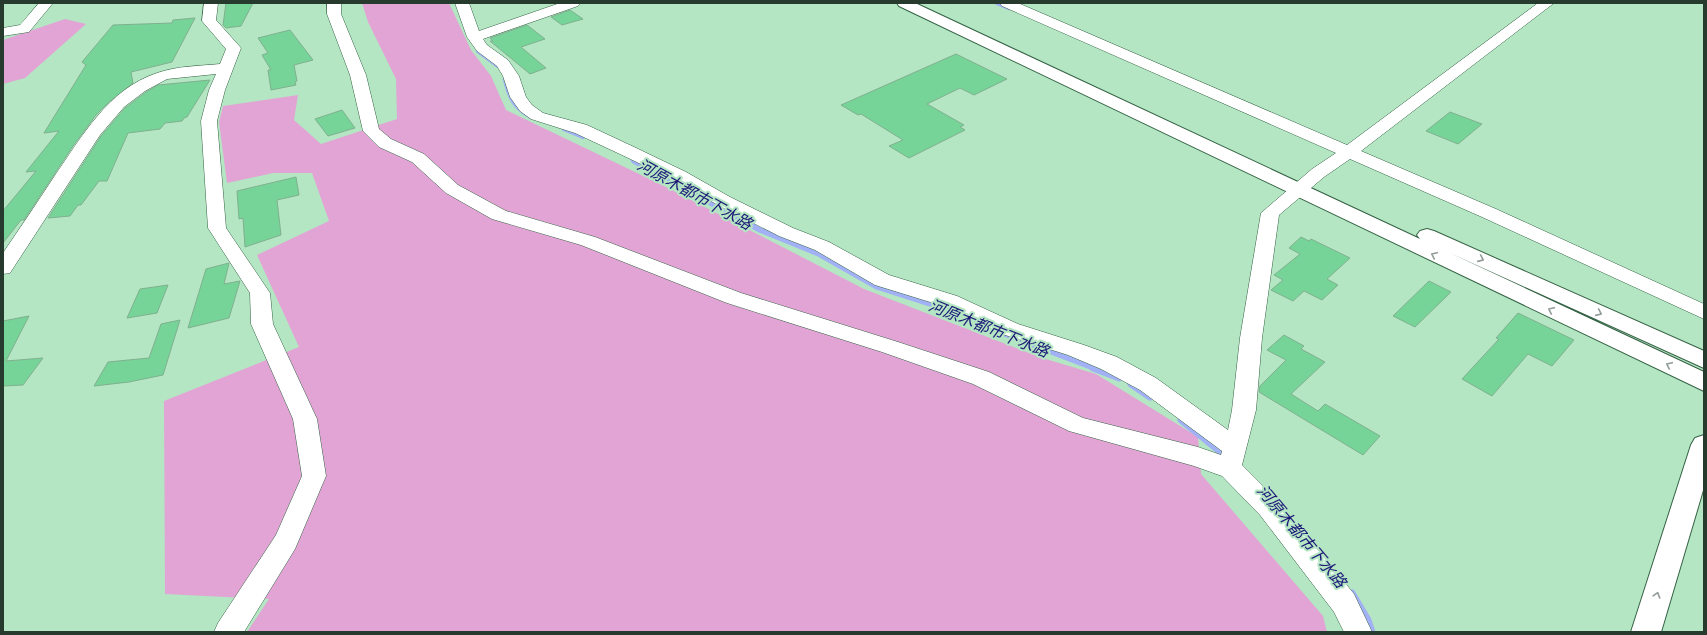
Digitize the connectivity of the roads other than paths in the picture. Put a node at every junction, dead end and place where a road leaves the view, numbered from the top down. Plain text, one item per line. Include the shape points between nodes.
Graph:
1 (46, 3) edge
2 (211, 3) edge
3 (334, 3) edge
4 (462, 3) edge
5 (573, 3) edge
6 (904, 3) edge
7 (924, 3) edge
8 (1007, 3) edge
9 (1547, 3) edge
10 (3, 32) edge
11 (474, 37) junction
12 (227, 68) junction
13 (1348, 152) junction
14 (1303, 186) junction
15 (3, 268) edge
16 (1704, 312) edge
17 (1704, 360) edge
18 (1704, 382) edge
19 (1704, 445) edge
20 (1233, 458) junction
21 (228, 632) edge
22 (1358, 632) edge
23 (1646, 632) edge

1 - 10 street via 24,29
2 - 12 street via 210,21 234,48
3 - 20 street via 334,14 358,75 371,131 385,143 418,158 452,189 499,215 588,241 734,298 981,378 1077,425 1198,457
4 - 11 street
5 - 11 street
6 - 14 main road
7 - 14 main road
8 - 13 street
9 - 13 street
11 - 20 street via 482,48 503,63 511,76 518,97 526,108 537,116 581,129 641,157 779,229 822,246 882,280 950,301 1010,329 1109,363 1148,384
12 - 15 street via 174,73 152,80 109,112
12 - 21 street via 217,90 209,121 217,228 260,293 262,324 305,419 314,476 286,541
13 - 14 street
13 - 16 street via 1489,213
14 -> 17 main road
18 -> 14 main road
14 - 20 street via 1270,213 1251,338 1244,410
23 -> 19 main road
20 - 22 street via 1344,603

